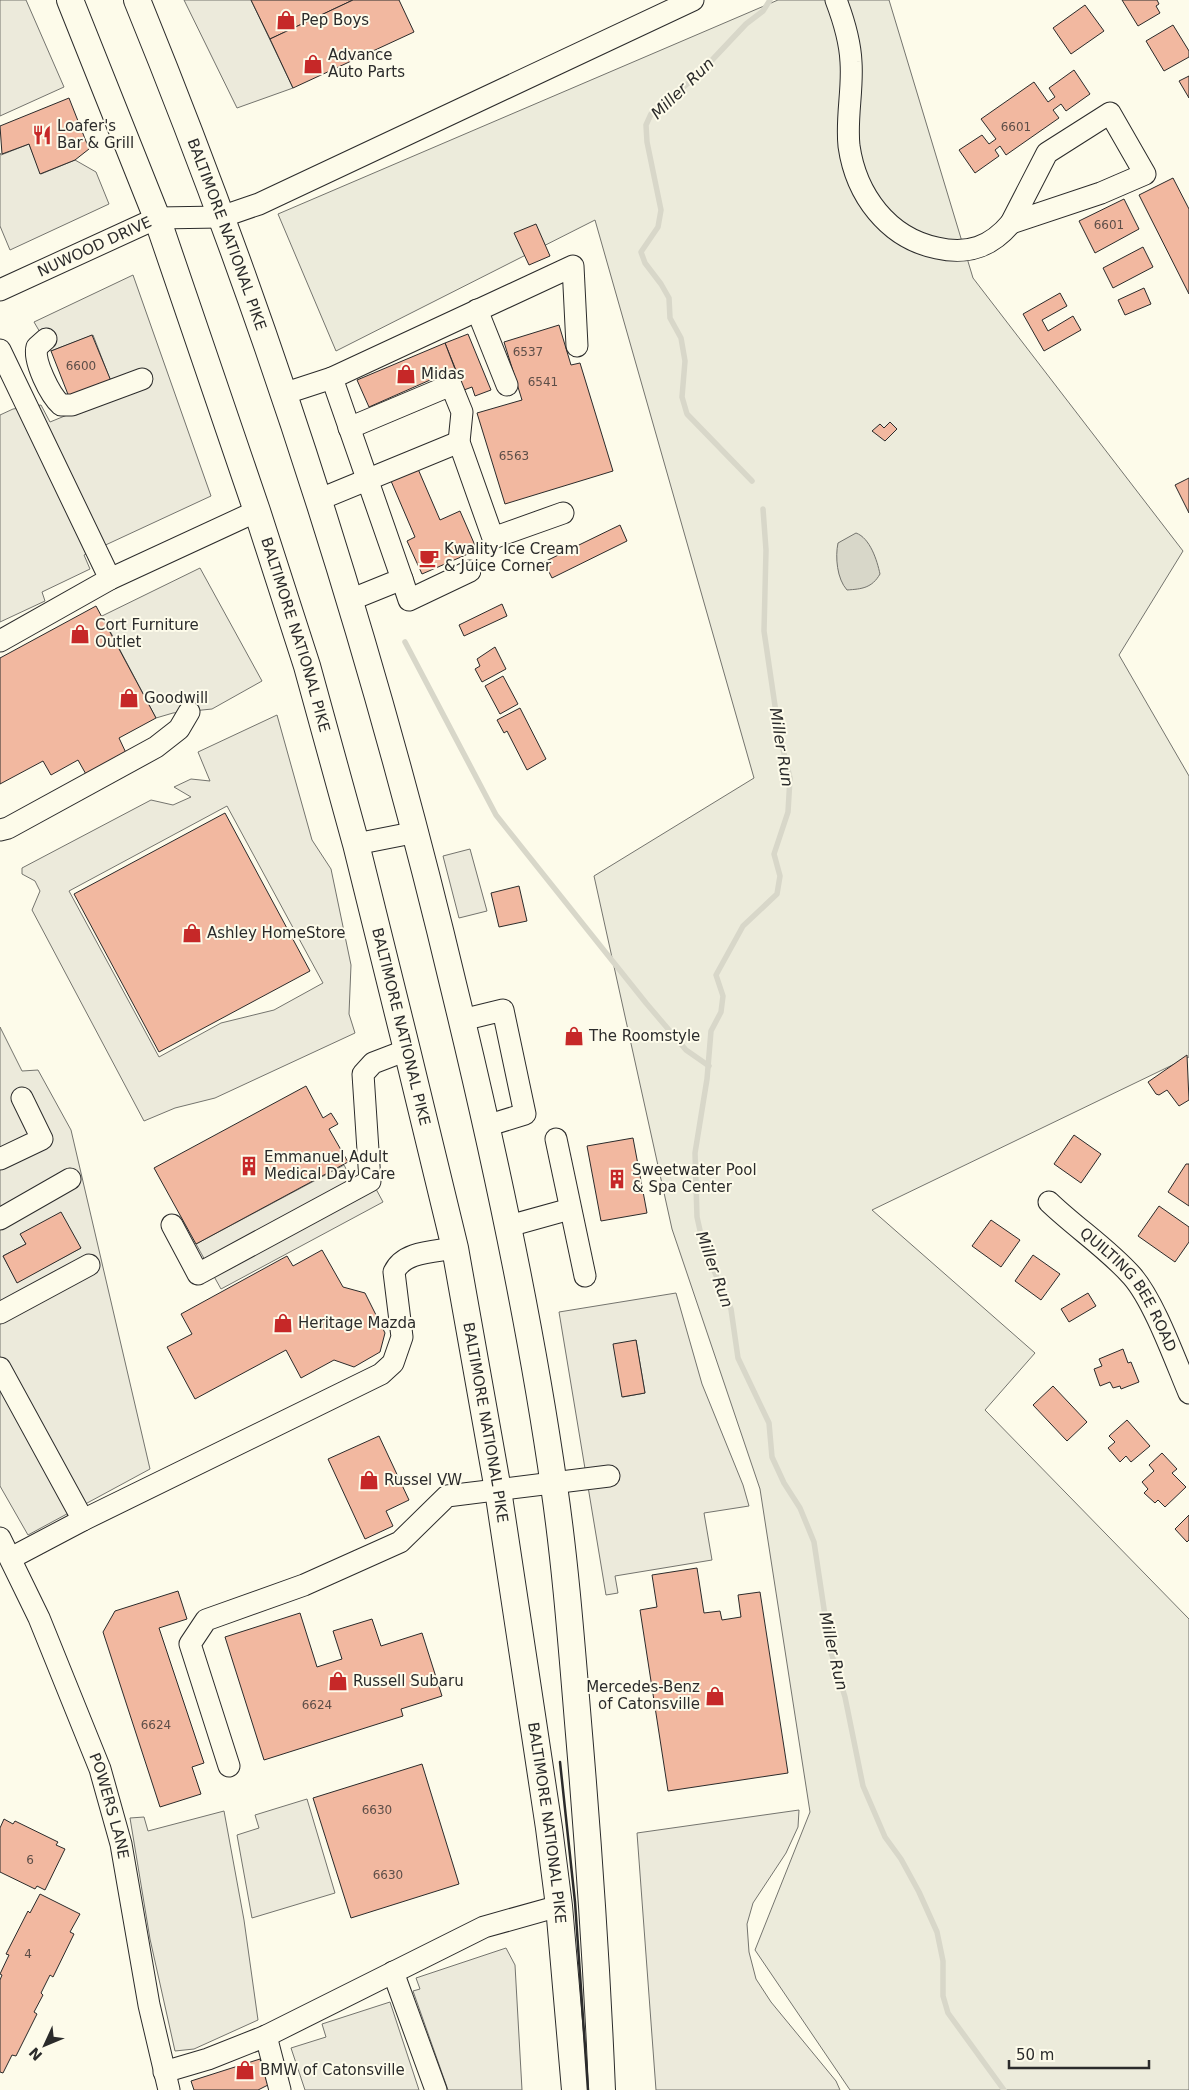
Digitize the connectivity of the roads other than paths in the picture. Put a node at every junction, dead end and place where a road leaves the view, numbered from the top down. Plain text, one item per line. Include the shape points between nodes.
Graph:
1 (70, 0) edge
2 (137, 0) edge
3 (153, 0) edge
4 (693, 0) edge
5 (836, 0) edge
6 (150, 33) junction
7 (221, 217) junction
8 (157, 218) junction
9 (1011, 223) junction
10 (0, 290) edge
11 (477, 310) junction
12 (46, 340) dead end
13 (577, 346) dead end
14 (0, 350) edge
15 (332, 378) junction
16 (142, 379) dead end
17 (507, 385) dead end
18 (50, 389) junction
19 (283, 394) junction
20 (25, 400) junction
21 (349, 428) junction
22 (459, 442) junction
23 (366, 480) junction
24 (318, 500) junction
25 (257, 511) junction
26 (564, 512) dead end
27 (470, 571) dead end
28 (402, 579) junction
29 (110, 580) junction
30 (350, 600) junction
31 (0, 641) edge
32 (189, 712) dead end
33 (0, 830) edge
34 (417, 832) junction
35 (356, 844) junction
36 (462, 1020) junction
37 (407, 1050) junction
38 (22, 1098) dead end
39 (486, 1126) junction
40 (556, 1139) dead end
41 (0, 1159) edge
42 (70, 1179) dead end
43 (1049, 1202) dead end
44 (570, 1209) junction
45 (0, 1219) edge
46 (172, 1225) dead end
47 (509, 1226) junction
48 (455, 1248) junction
49 (89, 1265) dead end
50 (585, 1276) dead end
51 (0, 1313) edge
52 (0, 1368) edge
53 (1188, 1385) edge
54 (609, 1476) dead end
55 (554, 1483) junction
56 (498, 1490) junction
57 (83, 1520) junction
58 (0, 1538) edge
59 (11, 1558) junction
60 (228, 1766) dead end
61 (559, 1906) junction
62 (393, 1972) junction
63 (266, 2036) junction
64 (166, 2081) edge
65 (280, 2090) edge
66 (436, 2090) edge
67 (575, 2090) edge
68 (602, 2090) edge

1 - 8 main road, BALTIMORE NATIONAL PIKE
2 - 6 main road, BALTIMORE NATIONAL PIKE
3 - 6 main road
4 - 7 street, NUWOOD DRIVE via 259,204
5 - 9 street via 846,26 851,63 849,146 859,183 875,210 890,227 914,241 962,252 1001,235
6 - 7 main road, BALTIMORE NATIONAL PIKE
7 - 8 street, NUWOOD DRIVE
7 - 19 main road, BALTIMORE NATIONAL PIKE
8 - 10 street, NUWOOD DRIVE
8 - 25 main road, BALTIMORE NATIONAL PIKE
9 - 9 street via 1101,193 1145,174 1110,113 1047,153
11 - 13 street via 573,266
11 - 15 street
11 - 17 street
12 - 18 street via 36,347 35,356
14 - 20 street
15 - 19 street
15 - 21 street
16 - 18 street via 66,406 57,401
18 - 20 street
19 - 24 main road, BALTIMORE NATIONAL PIKE
20 - 29 street
21 - 22 street via 451,384 462,412
21 - 23 street
22 - 23 street
22 - 26 street via 493,538
23 - 24 street
23 - 28 street
24 - 30 main road, BALTIMORE NATIONAL PIKE
25 - 29 street
25 - 35 main road, BALTIMORE NATIONAL PIKE via 306,666
27 - 28 street via 409,600
28 - 30 street
29 - 31 street
30 - 34 main road, BALTIMORE NATIONAL PIKE
32 - 33 street via 178,729 156,747
34 - 35 street
34 - 36 main road, BALTIMORE NATIONAL PIKE
35 - 37 main road, BALTIMORE NATIONAL PIKE
36 - 39 main road, BALTIMORE NATIONAL PIKE
36 - 39 street via 503,1010 525,1114
37 - 46 street via 373,1063 363,1074 370,1181 198,1274
37 - 48 main road, BALTIMORE NATIONAL PIKE
38 - 41 street via 42,1139
39 - 47 main road, BALTIMORE NATIONAL PIKE
40 - 44 street
42 - 45 street
43 - 53 street, QUILTING BEE ROAD via 1134,1278
44 - 47 street
44 - 50 street
47 - 55 main road, BALTIMORE NATIONAL PIKE
48 - 56 main road, BALTIMORE NATIONAL PIKE
48 - 57 street via 420,1254 398,1264 394,1272 402,1336 393,1363 381,1374
49 - 51 street
52 - 57 street
54 - 55 street
55 - 56 street
55 - 68 main road, BALTIMORE NATIONAL PIKE via 587,1828
56 - 60 street via 447,1496 400,1542 304,1585 206,1620 190,1644
56 - 61 main road, BALTIMORE NATIONAL PIKE
57 - 59 street
58 - 59 street, POWERS LANE
59 - 64 street, POWERS LANE via 100,1769 121,1844 149,2005
61 - 62 street via 484,1927
61 - 67 main road, BALTIMORE NATIONAL PIKE
62 - 63 street
62 - 66 street
63 - 64 street via 208,2059
63 - 65 street

